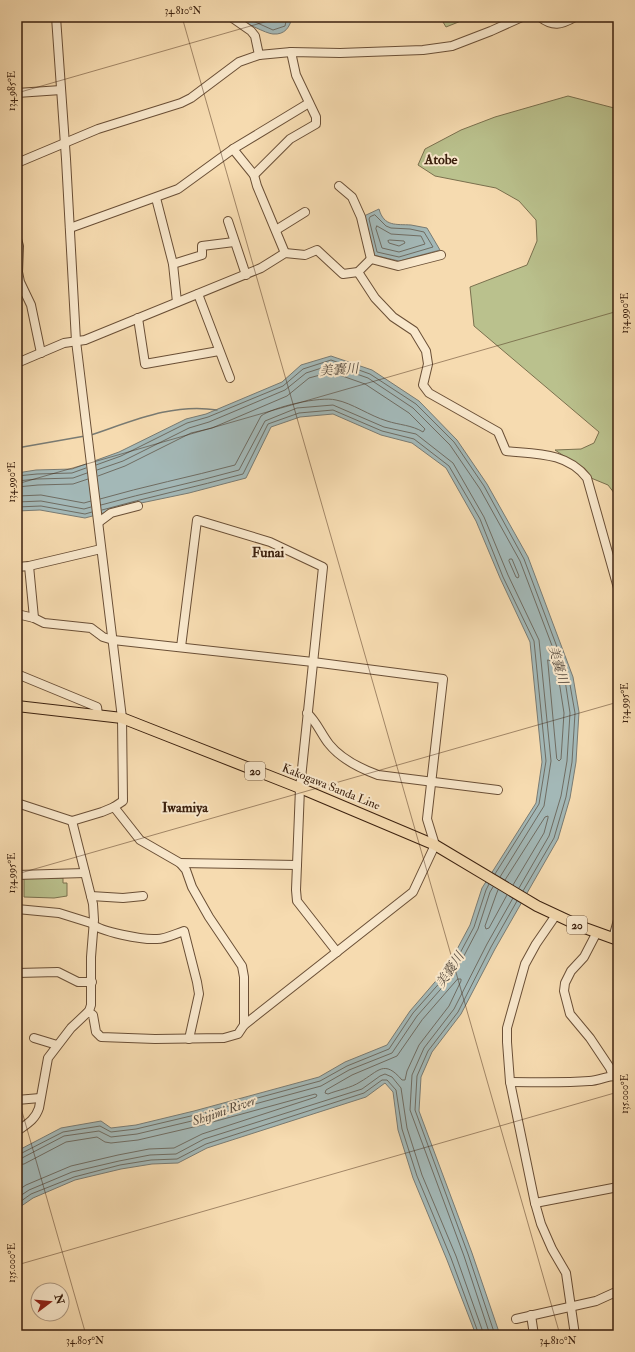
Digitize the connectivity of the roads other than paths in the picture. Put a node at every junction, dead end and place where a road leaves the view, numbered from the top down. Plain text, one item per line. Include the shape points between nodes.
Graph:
1 (56, 17) edge
2 (231, 17) edge
3 (522, 17) edge
4 (540, 17) edge
5 (575, 17) edge
6 (291, 52) junction
7 (259, 55) junction
8 (61, 90) junction
9 (17, 93) edge
10 (309, 103) junction
11 (65, 143) junction
12 (233, 149) junction
13 (17, 163) edge
14 (254, 175) junction
15 (339, 186) dead end
16 (156, 198) junction
17 (305, 212) dead end
18 (228, 221) dead end
19 (70, 228) junction
20 (276, 230) junction
21 (17, 239) edge
22 (234, 242) junction
23 (285, 253) junction
24 (441, 255) dead end
25 (371, 259) junction
26 (173, 264) junction
27 (358, 272) junction
28 (246, 274) junction
29 (198, 294) junction
30 (177, 302) junction
31 (138, 318) junction
32 (76, 341) junction
33 (220, 351) junction
34 (41, 353) junction
35 (17, 363) edge
36 (230, 378) dead end
37 (138, 506) dead end
38 (99, 522) junction
39 (101, 549) junction
40 (29, 566) junction
41 (17, 567) edge
42 (618, 588) edge
43 (17, 614) edge
44 (34, 618) junction
45 (113, 640) junction
46 (181, 648) junction
47 (313, 662) junction
48 (17, 674) edge
49 (17, 706) edge
50 (307, 713) junction
51 (98, 714) junction
52 (122, 718) junction
53 (432, 782) junction
54 (300, 788) junction
55 (498, 790) dead end
56 (17, 803) edge
57 (114, 808) junction
58 (72, 821) junction
59 (435, 845) junction
60 (180, 863) junction
61 (297, 865) junction
62 (85, 873) junction
63 (17, 875) edge
64 (91, 896) junction
65 (142, 896) dead end
66 (17, 909) edge
67 (556, 915) junction
68 (618, 920) edge
69 (94, 927) junction
70 (597, 932) junction
71 (616, 939) edge
72 (337, 952) junction
73 (17, 972) edge
74 (92, 982) junction
75 (88, 1012) junction
76 (244, 1025) junction
77 (34, 1038) dead end
78 (189, 1039) junction
79 (57, 1045) junction
80 (615, 1076) edge
81 (510, 1082) junction
82 (40, 1098) junction
83 (17, 1100) edge
84 (17, 1131) edge
85 (618, 1187) edge
86 (535, 1203) junction
87 (618, 1291) edge
88 (571, 1307) junction
89 (531, 1315) junction
90 (516, 1319) dead end
91 (534, 1335) edge
92 (575, 1335) edge

1 - 8 street
2 - 7 street via 255,36
3 - 6 street via 452,46 423,50
4 - 5 street via 551,24 563,24
6 - 7 street
6 - 10 street via 296,75
7 - 11 street via 230,67 181,103 98,129
8 - 9 street
8 - 11 street
10 - 12 street
10 - 14 street via 316,116 316,124 290,139
11 - 13 street
11 - 19 street
12 - 14 street
12 - 16 street via 178,189
14 - 20 street
15 - 25 street via 352,197 361,217
16 - 19 street
16 - 26 street
17 - 20 street
18 - 22 street
19 - 32 street
20 - 23 street
21 - 34 street via 20,282 31,305
22 - 26 street via 202,246 202,255
22 - 28 street
23 - 27 street via 305,255 316,250 343,274
23 - 28 street
24 - 25 street via 398,266
25 - 27 street
26 - 30 street
27 - 42 street via 375,298 393,316 414,330 426,351 428,364 423,385 428,393 498,432 506,451 564,458 584,473
28 - 29 street
29 - 30 street
29 - 33 street
30 - 31 street
31 - 32 street via 85,340
31 - 33 street via 145,364
32 - 34 street
32 - 38 street
33 - 36 street
34 - 35 street
37 - 38 street via 111,514
38 - 39 street
39 - 40 street
39 - 45 street
40 - 41 street
40 - 44 street
43 - 44 street
44 - 45 street via 44,623 92,628 103,637
45 - 46 street
45 - 52 street
46 - 47 street
46 - 47 street via 197,520 270,542 323,568
47 - 50 street
47 - 53 street via 443,679
48 - 51 street via 97,707
49 - 51 main road, Kakogawa Sanda Line / 20
50 - 53 street via 344,759 378,775
50 - 54 street
51 - 52 main road, Kakogawa Sanda Line / 20
52 - 54 main road, Kakogawa Sanda Line / 20
52 - 57 street via 123,801
53 - 55 street
53 - 59 street via 428,819
54 - 59 main road, Kakogawa Sanda Line / 20
54 - 61 street
56 - 58 street
57 - 58 street
57 - 60 street via 140,840
58 - 62 street
59 - 67 main road, Kakogawa Sanda Line / 20 via 481,874
59 - 72 street via 413,892
60 - 61 street
60 - 76 street via 209,917 242,966
61 - 72 street via 297,901
62 - 63 street
62 - 64 street
64 - 65 street
64 - 69 street
66 - 69 street via 59,913 90,923
67 - 70 main road, Kakogawa Sanda Line / 20
67 - 81 street via 525,964 507,1028
68 - 71 street
69 - 74 street
69 - 78 street via 158,939 184,931 199,994
70 - 71 main road, Kakogawa Sanda Line / 20
70 - 80 street via 584,957 571,971 564,991 570,1014 590,1038
72 - 76 street
73 - 74 street via 58,972 78,982
74 - 75 street via 91,1005
75 - 78 street via 93,1015 96,1032 101,1037
75 - 79 street
76 - 78 street via 238,1034 224,1038
77 - 79 street
79 - 82 street via 48,1058
80 - 81 street via 597,1081
81 - 86 street
82 - 83 street
82 - 84 street via 36,1116
85 - 86 street
86 - 88 street via 552,1249 566,1273
87 - 88 street via 596,1301
88 - 89 street
88 - 92 street
89 - 90 street
89 - 91 street

